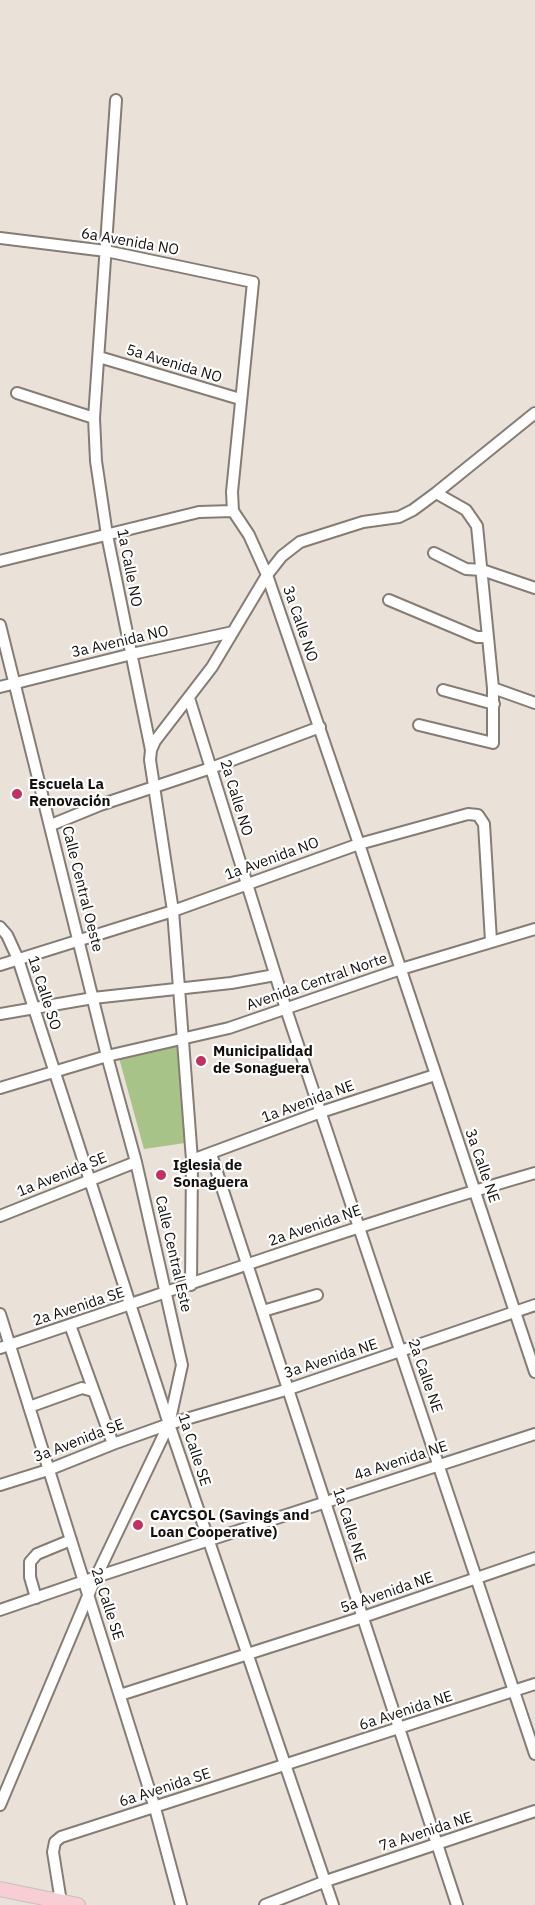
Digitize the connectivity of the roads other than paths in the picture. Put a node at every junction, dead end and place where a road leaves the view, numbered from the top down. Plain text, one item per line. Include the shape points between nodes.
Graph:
1 (116, 100) dead end
2 (0, 238) edge
3 (106, 251) junction
4 (99, 357) junction
5 (17, 393) dead end
6 (240, 399) junction
7 (535, 413) edge
8 (94, 417) junction
9 (436, 493) junction
10 (233, 511) junction
11 (107, 535) junction
12 (435, 553) dead end
13 (0, 561) edge
14 (482, 570) junction
15 (267, 575) junction
16 (535, 588) edge
17 (389, 600) dead end
18 (0, 625) edge
19 (233, 632) junction
20 (488, 637) junction
21 (132, 654) junction
22 (14, 684) junction
23 (0, 687) edge
24 (493, 688) junction
25 (443, 690) dead end
26 (189, 698) junction
27 (535, 703) edge
28 (494, 704) junction
29 (419, 725) dead end
30 (320, 727) junction
31 (151, 750) junction
32 (211, 768) junction
33 (154, 787) junction
34 (51, 825) junction
35 (359, 844) junction
36 (247, 884) junction
37 (173, 911) junction
38 (0, 927) edge
39 (535, 929) edge
40 (79, 941) junction
41 (491, 941) junction
42 (18, 959) junction
43 (0, 965) edge
44 (401, 969) junction
45 (275, 975) junction
46 (179, 988) junction
47 (93, 999) junction
48 (286, 1009) junction
49 (34, 1010) junction
50 (0, 1014) edge
51 (183, 1039) junction
52 (107, 1056) junction
53 (54, 1072) junction
54 (435, 1075) junction
55 (0, 1088) edge
56 (321, 1112) junction
57 (211, 1154) junction
58 (192, 1160) junction
59 (136, 1162) junction
60 (535, 1173) edge
61 (90, 1182) junction
62 (475, 1190) junction
63 (0, 1216) edge
64 (359, 1226) junction
65 (248, 1266) junction
66 (191, 1285) junction
67 (166, 1293) junction
68 (317, 1295) dead end
69 (131, 1305) junction
70 (535, 1305) edge
71 (263, 1311) junction
72 (516, 1311) junction
73 (0, 1314) edge
74 (70, 1325) junction
75 (5, 1347) edge
76 (400, 1352) junction
77 (535, 1372) edge
78 (289, 1389) junction
79 (93, 1391) junction
80 (29, 1407) junction
81 (169, 1424) junction
82 (535, 1434) edge
83 (113, 1444) junction
84 (439, 1464) junction
85 (48, 1470) junction
86 (0, 1485) edge
87 (326, 1502) junction
88 (71, 1540) junction
89 (208, 1540) junction
90 (535, 1558) edge
91 (96, 1577) junction
92 (477, 1578) junction
93 (84, 1581) junction
94 (88, 1596) junction
95 (36, 1598) junction
96 (0, 1610) edge
97 (363, 1617) junction
98 (248, 1655) junction
99 (535, 1684) edge
100 (514, 1691) junction
101 (120, 1695) junction
102 (399, 1728) junction
103 (535, 1754) edge
104 (286, 1765) junction
105 (0, 1805) edge
106 (155, 1808) junction
107 (535, 1811) edge
108 (437, 1844) junction
109 (326, 1881) junction
110 (0, 1889) edge
111 (0, 1897) edge
112 (61, 1902) junction
113 (35, 1905) edge
114 (78, 1905) edge
115 (181, 1905) edge
116 (265, 1905) edge
117 (333, 1905) edge
118 (457, 1905) edge

1 - 3 street, 1a Calle NO
2 - 3 street, 6a Avenida NO
3 - 4 street, 1a Calle NO
3 - 6 street, 6a Avenida NO via 253,282
4 - 6 street, 5a Avenida NO
4 - 8 street, 1a Calle NO
5 - 8 street
6 - 10 street via 232,474
7 - 9 street
8 - 11 street, 1a Calle NO
9 - 14 street via 472,516 477,526
9 - 15 street via 399,517 363,522 300,542
10 - 11 street via 199,512
10 - 15 street, 3a Calle NO
11 - 13 street
11 - 21 street, 1a Calle NO
12 - 14 street via 466,569
14 - 16 street
14 - 20 street
15 - 19 street
15 - 30 street, 3a Calle NO
17 - 20 street via 477,637
18 - 22 street, Calle Central Oeste
19 - 21 street, 3a Avenida NO
19 - 26 street
20 - 24 street
21 - 22 street, 3a Avenida NO
21 - 31 street, 1a Calle NO
22 - 23 street, 3a Avenida NO
22 - 34 street, Calle Central Oeste
24 - 27 street
24 - 28 street
25 - 28 street
26 - 31 street
26 - 32 street, 2a Calle NO
28 - 29 street via 493,743
30 - 32 street
30 - 35 street, 3a Calle NO
31 - 33 street, 1a Calle NO
32 - 33 street
32 - 36 street, 2a Calle NO
33 - 34 street
33 - 37 street, 1a Calle NO
34 - 40 street, Calle Central Oeste
35 - 36 street, 1a Avenida NO
35 - 41 street, 1a Avenida NO via 478,814 484,824
35 - 44 street, 3a Calle NO
36 - 37 street, 1a Avenida NO
36 - 45 street, 2a Calle NO
37 - 40 street, 1a Avenida NO
37 - 46 street, 1a Calle NO
38 - 42 street, 1a Calle SO via 8,935
39 - 41 street, Avenida Central Norte
40 - 42 street, 1a Avenida NO
40 - 47 street, Calle Central Oeste
41 - 44 street, Avenida Central Norte
42 - 43 street, 1a Avenida NO
42 - 49 street, 1a Calle SO
44 - 48 street, Avenida Central Norte
44 - 54 street, 3a Calle NE
45 - 46 street
45 - 48 street, 2a Calle NO
46 - 47 street
46 - 51 street, 1a Calle NO
47 - 49 street
47 - 52 street, Calle Central Oeste
48 - 51 street, Avenida Central Norte
48 - 56 street, 2a Calle NE
49 - 50 street
49 - 53 street, 1a Calle SO
51 - 52 street, Avenida Central Norte
51 - 58 street
52 - 53 street, Avenida Central Norte
52 - 59 street, Calle Central Este
53 - 55 street, Avenida Central Norte
53 - 61 street, 1a Calle SE
54 - 56 street, 1a Avenida NE
54 - 62 street, 3a Calle NE
56 - 57 street, 1a Avenida NE
56 - 64 street, 2a Calle NE
57 - 58 street, 1a Avenida NE
57 - 65 street, 1a Calle NE
58 - 66 street
59 - 61 street, 1a Avenida SE
59 - 67 street, Calle Central Este
60 - 62 street, 2a Avenida NE
61 - 63 street, 1a Avenida SE
61 - 69 street, 1a Calle SE
62 - 64 street, 2a Avenida NE
62 - 72 street, 3a Calle NE
64 - 65 street, 2a Avenida NE
64 - 76 street, 2a Calle NE
65 - 66 street, 2a Avenida NE
65 - 71 street, 1a Calle NE
66 - 67 street, 2a Avenida NE
67 - 69 street, 2a Avenida SE
67 - 81 street, Calle Central Este via 182,1365
68 - 71 street
69 - 74 street, 2a Avenida SE
69 - 81 street, 1a Calle SE
70 - 72 street, 3a Avenida NE
71 - 78 street, 1a Calle NE
72 - 76 street, 3a Avenida NE
72 - 77 street, 3a Calle NE
73 - 75 street, 2a Calle SE
74 - 75 street, 2a Avenida SE
74 - 79 street
75 - 80 street, 2a Calle SE
76 - 78 street, 3a Avenida NE
76 - 84 street, 2a Calle NE
78 - 81 street, 3a Avenida NE
78 - 87 street, 1a Calle NE
79 - 80 street via 82,1388
79 - 83 street
80 - 85 street, 2a Calle SE
81 - 83 street, 3a Avenida SE
81 - 89 street, 1a Calle SE
81 - 91 street, Calle Central Este
82 - 84 street, 4a Avenida NE
83 - 85 street, 3a Avenida SE
84 - 87 street, 4a Avenida NE
84 - 92 street, 2a Calle NE
85 - 86 street, 3a Avenida SE
85 - 88 street, 2a Calle SE
87 - 89 street, 4a Avenida NE
87 - 97 street, 1a Calle NE
88 - 93 street, 2a Calle SE
88 - 95 street via 37,1554 30,1562
89 - 91 street, 4a Avenida NE
89 - 98 street, 1a Calle SE
90 - 92 street, 5a Avenida NE
91 - 93 street, 4a Avenida NE
91 - 94 street, Calle Central Este
92 - 97 street, 5a Avenida NE
92 - 100 street, 2a Calle NE
93 - 94 street, 2a Calle SE
93 - 95 street, 4a Avenida NE
94 - 101 street, 2a Calle SE
94 - 105 street, Calle Central Este
95 - 96 street, 4a Avenida NE
97 - 98 street, 5a Avenida NE
97 - 102 street, 1a Calle NE
98 - 101 street, 5a Avenida NE
98 - 104 street, 1a Calle SE
99 - 100 street, 6a Avenida NE
100 - 102 street, 6a Avenida NE
100 - 103 street, 2a Calle NE
101 - 106 street, 2a Calle SE
102 - 104 street, 6a Avenida NE
102 - 108 street, 1a Calle NE
104 - 106 street, 6a Avenida SE
104 - 109 street, 1a Calle SE
106 - 112 street, 6a Avenida SE via 55,1842
106 - 115 street, 2a Calle SE
107 - 108 street, 7a Avenida NE
108 - 109 street, 7a Avenida NE
108 - 118 street, 1a Calle NE
109 - 116 street, 7a Avenida NE
109 - 117 street, 1a Calle SE
110 - 112 main road
111 - 113 main road
112 - 114 main road

